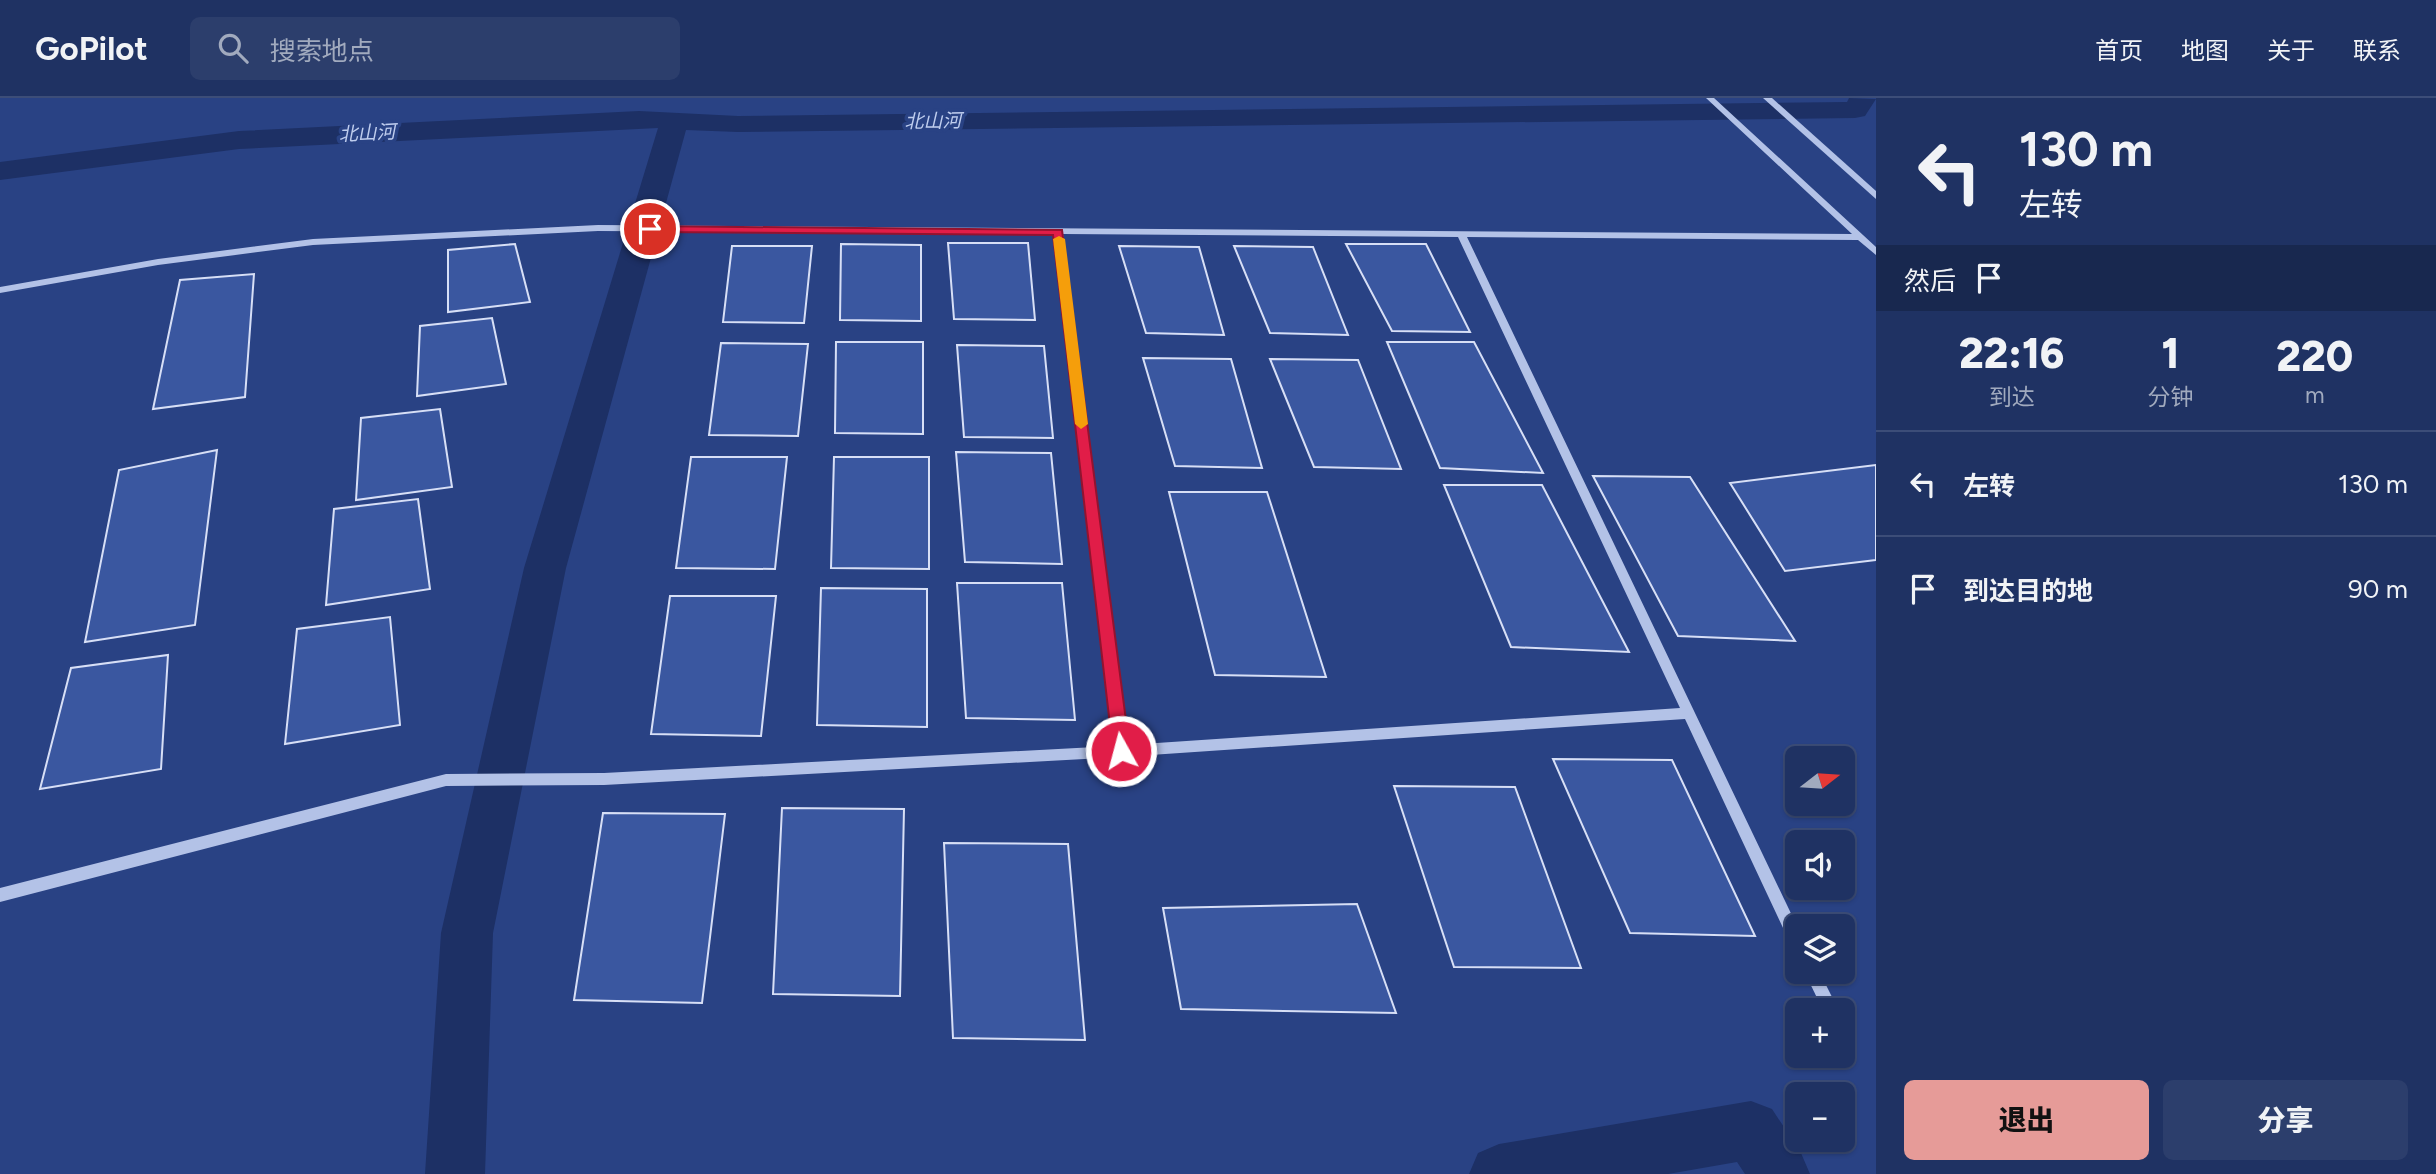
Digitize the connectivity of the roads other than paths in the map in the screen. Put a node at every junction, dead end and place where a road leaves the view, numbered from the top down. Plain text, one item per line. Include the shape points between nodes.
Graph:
1 (1710, 98) edge
2 (1767, 98) edge
3 (1875, 193) edge
4 (1058, 232) junction
5 (1462, 235) junction
6 (1860, 237) junction
7 (1876, 252) edge
8 (0, 290) edge
9 (1689, 713) junction
10 (1121, 751) junction
11 (0, 894) edge
12 (1785, 917) edge

1 - 6 street
2 - 3 street
4 - 5 street
4 - 8 street via 598,228 313,242 158,262
4 - 10 street
5 - 6 street
5 - 9 street
6 - 7 street
9 - 10 street
9 - 12 street
10 - 11 street via 604,779 446,780

